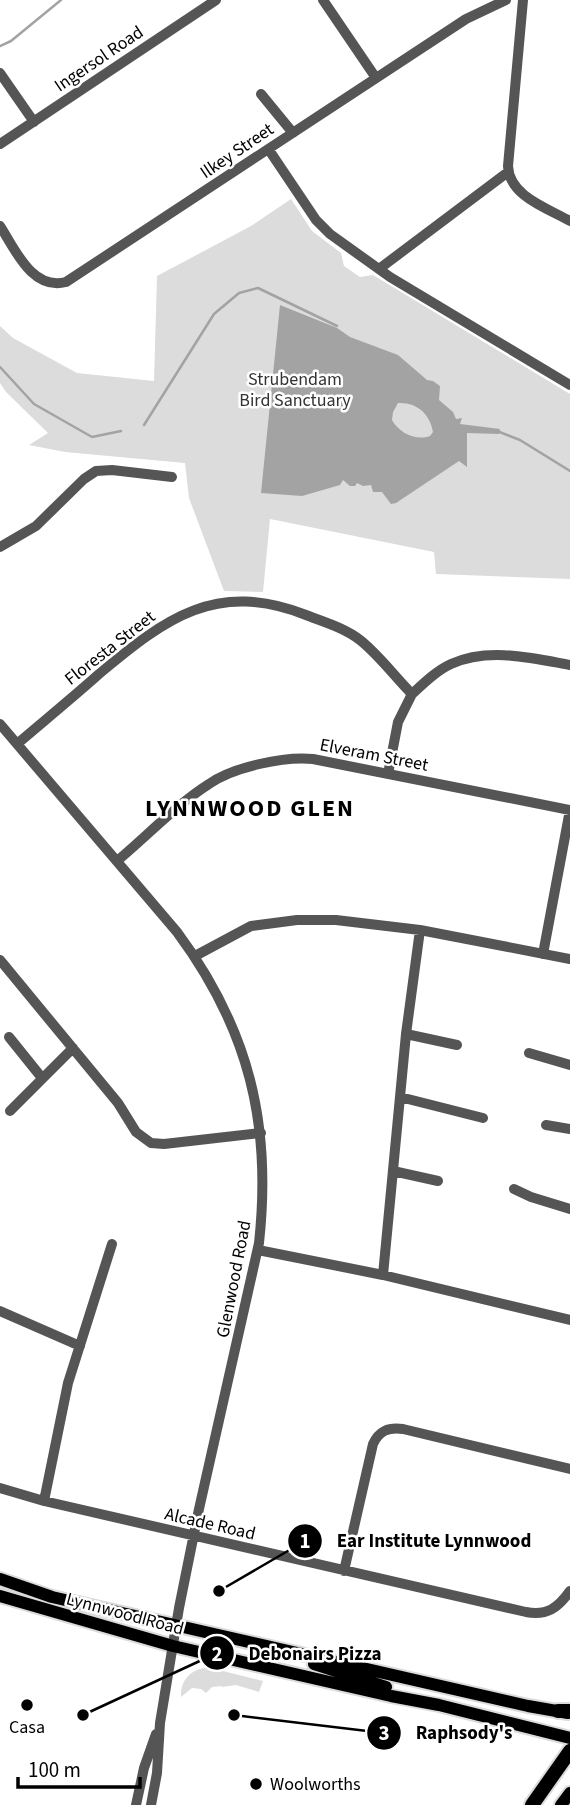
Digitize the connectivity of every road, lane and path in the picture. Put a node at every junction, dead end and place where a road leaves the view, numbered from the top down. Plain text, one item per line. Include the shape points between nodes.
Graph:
1 (216, 0) edge
2 (323, 0) edge
3 (506, 0) edge
4 (523, 0) edge
5 (0, 73) edge
6 (376, 78) junction
7 (261, 94) dead end
8 (34, 122) junction
9 (293, 133) junction
10 (0, 144) edge
11 (269, 150) junction
12 (508, 172) junction
13 (570, 221) edge
14 (0, 226) edge
15 (379, 269) junction
16 (570, 386) edge
17 (172, 477) dead end
18 (0, 547) edge
19 (570, 665) edge
20 (412, 694) junction
21 (0, 724) edge
22 (17, 744) junction
23 (388, 774) junction
24 (570, 810) edge
25 (117, 860) junction
26 (420, 930) junction
27 (543, 954) junction
28 (195, 956) junction
29 (570, 959) edge
30 (0, 960) edge
31 (4, 971) edge
32 (406, 1034) junction
33 (9, 1037) dead end
34 (457, 1045) dead end
35 (73, 1048) junction
36 (528, 1053) dead end
37 (570, 1065) edge
38 (42, 1078) junction
39 (400, 1097) junction
40 (10, 1111) dead end
41 (483, 1118) dead end
42 (546, 1125) dead end
43 (570, 1129) edge
44 (261, 1133) junction
45 (393, 1171) junction
46 (438, 1181) dead end
47 (514, 1189) dead end
48 (570, 1209) edge
49 (112, 1244) dead end
50 (258, 1250) junction
51 (383, 1275) junction
52 (0, 1311) edge
53 (570, 1320) edge
54 (80, 1346) junction
55 (570, 1469) edge
56 (0, 1488) edge
57 (44, 1501) junction
58 (194, 1536) junction
59 (344, 1571) junction
60 (0, 1579) edge
61 (570, 1591) edge
62 (0, 1596) edge
63 (177, 1624) junction
64 (173, 1646) junction
65 (439, 1705) junction
66 (561, 1712) edge
67 (570, 1721) edge
68 (159, 1723) junction
69 (570, 1738) edge
70 (570, 1751) edge
71 (570, 1793) edge
72 (136, 1805) edge
73 (150, 1805) edge
74 (532, 1805) edge
75 (561, 1805) edge

1 - 8 street, Ingersol Road
2 - 6 street
3 - 6 street, Ilkey Street via 466,19
4 - 12 street
5 - 8 street
6 - 9 street, Ilkey Street
7 - 9 street
8 - 10 street, Ingersol Road
9 - 11 street, Ilkey Street
11 - 14 street, Ilkey Street via 63,283 35,276
11 - 15 street via 322,226
12 - 13 street via 520,192
12 - 15 street
15 - 16 street
17 - 18 street via 96,471 36,526
19 - 20 street via 521,656 475,657 448,666
20 - 22 street, Floresta Street via 363,643 343,630 276,605 214,604 146,635
20 - 23 street via 398,722
21 - 22 street, Glenwood Road
22 - 25 street, Glenwood Road
23 - 24 street, Elveram Street
23 - 25 street, Elveram Street via 300,758 226,775
24 - 27 street
25 - 28 street, Glenwood Road
26 - 27 street
26 - 28 street via 336,920 264,923
26 - 32 street
27 - 29 street
28 - 44 street, Glenwood Road via 238,1040 254,1088
30 - 31 street
31 - 35 street
32 - 34 street
32 - 39 street
33 - 38 street
35 - 38 street
35 - 44 street via 136,1132 151,1143
36 - 37 street
38 - 40 street
39 - 41 street
39 - 45 street
42 - 43 street
44 - 50 street, Glenwood Road via 263,1204
45 - 46 street
45 - 51 street
47 - 48 street
49 - 54 street
50 - 51 street
50 - 58 street, Glenwood Road
51 - 53 street
52 - 54 street
54 - 57 street
55 - 59 street via 403,1429 380,1433 373,1444
56 - 57 street, Alcade Road
57 - 58 street, Alcade Road
58 - 59 street, Alcade Road
58 - 63 street, Glenwood Road
59 - 61 street, Alcade Road via 537,1614 557,1607
60 - 63 main road, Lynnwood Road via 52,1597
62 - 64 main road, Lynnwood Road
63 - 64 street, Glenwood Road
63 - 65 main road via 189,1633 329,1668
63 - 66 main road, Lynnwood Road
64 - 65 main road, Lynnwood Road
64 - 68 street, Glenwood Road
65 - 69 main road, Lynnwood Road
66 - 67 main road, Lynnwood Road
68 - 72 street
68 - 73 street
70 - 74 highway
71 - 75 main road

